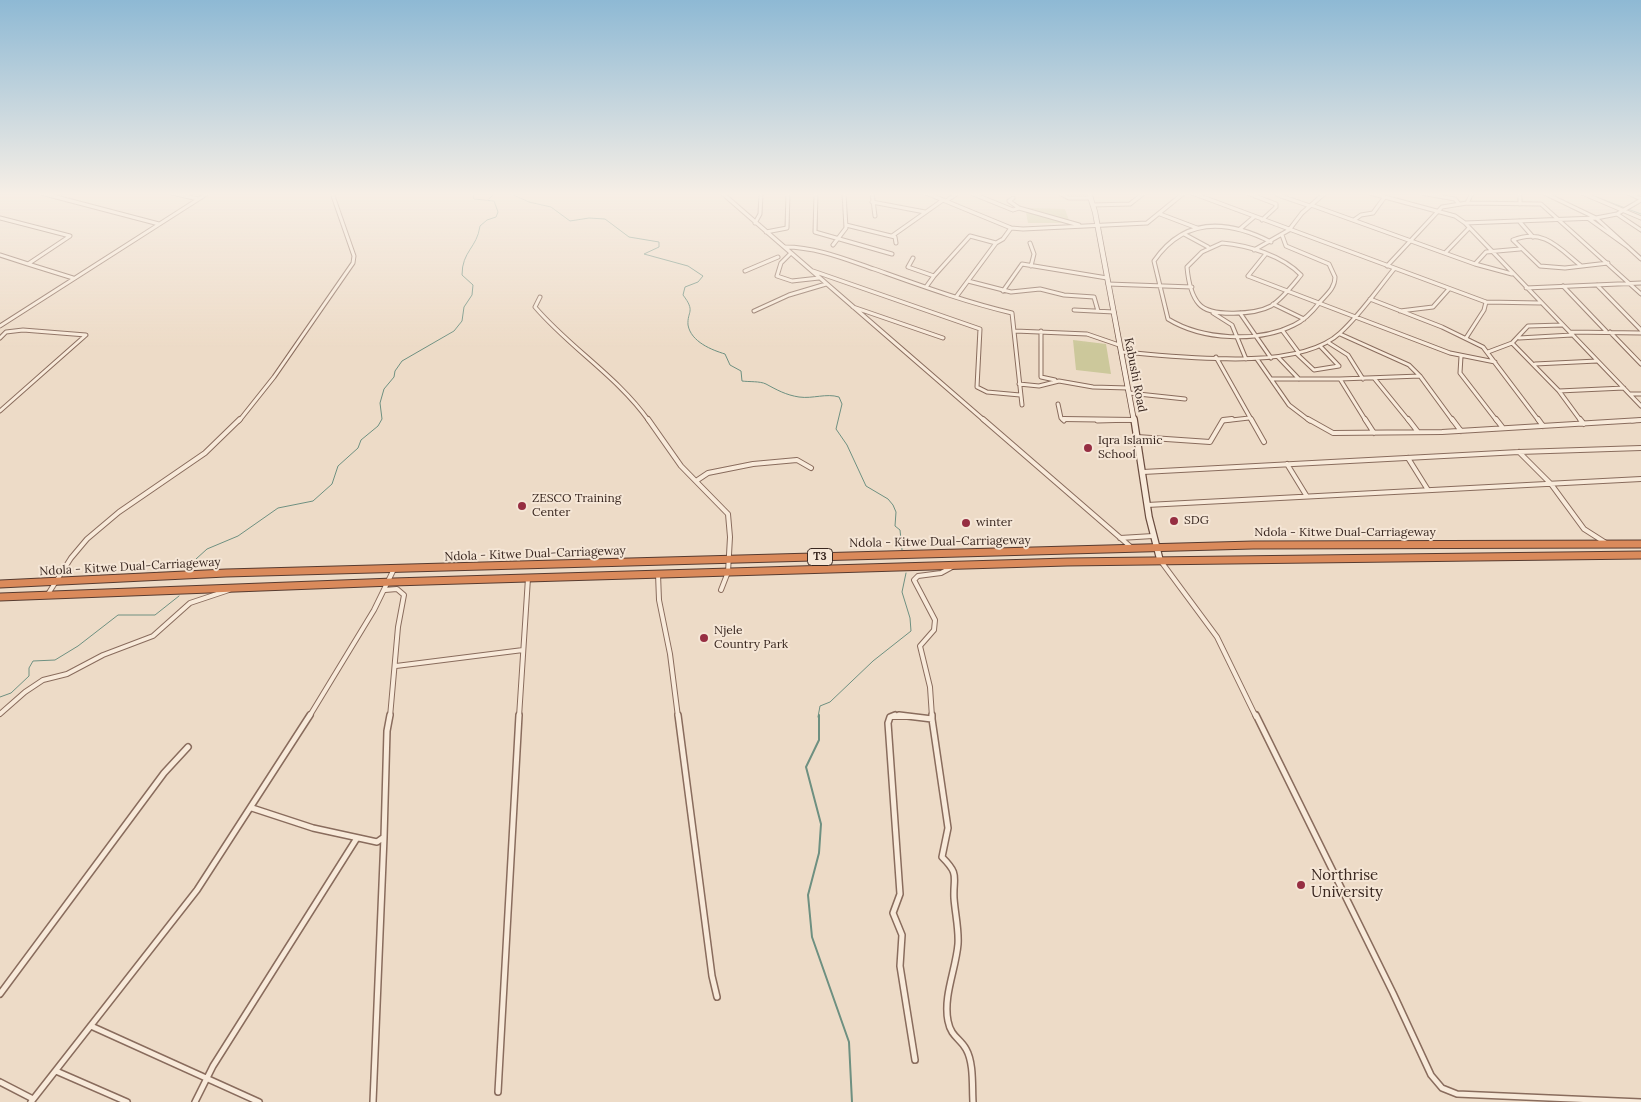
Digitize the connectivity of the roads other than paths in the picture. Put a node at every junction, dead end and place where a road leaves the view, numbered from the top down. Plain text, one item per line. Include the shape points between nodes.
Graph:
1 (57, 244) edge
2 (126, 244) edge
3 (350, 244) edge
4 (782, 244) edge
5 (860, 244) edge
6 (962, 244) edge
7 (995, 244) edge
8 (1031, 244) edge
9 (1101, 244) edge
10 (1171, 244) edge
11 (1204, 244) edge
12 (1219, 244) edge
13 (1236, 244) edge
14 (1264, 244) edge
15 (1285, 244) edge
16 (1328, 244) edge
17 (1408, 244) edge
18 (1421, 244) edge
19 (1453, 244) edge
20 (1485, 244) edge
21 (1515, 244) edge
22 (1557, 244) edge
23 (1587, 244) edge
24 (1624, 244) edge
25 (1626, 244) edge
26 (1260, 246) junction
27 (785, 247) junction
28 (1209, 247) junction
29 (1520, 249) junction
30 (1254, 250) junction
31 (1490, 250) junction
32 (1632, 250) junction
33 (1261, 252) junction
34 (791, 253) junction
35 (1445, 253) junction
36 (892, 254) dead end
37 (0, 255) edge
38 (1265, 255) junction
39 (786, 256) junction
40 (778, 257) junction
41 (913, 258) dead end
42 (1641, 259) edge
43 (782, 263) junction
44 (1608, 263) junction
45 (28, 264) junction
46 (1475, 264) junction
47 (1580, 265) junction
48 (1030, 266) junction
49 (1387, 266) junction
50 (1394, 269) junction
51 (810, 270) junction
52 (745, 271) dead end
53 (1512, 274) junction
54 (934, 276) junction
55 (73, 278) junction
56 (819, 278) junction
57 (1107, 278) junction
58 (968, 281) junction
59 (1630, 283) junction
60 (1641, 283) edge
61 (826, 284) junction
62 (1108, 284) junction
63 (1597, 285) junction
64 (1159, 286) junction
65 (1563, 286) junction
66 (926, 287) junction
67 (1192, 287) junction
68 (1526, 288) junction
69 (1449, 289) junction
70 (1003, 291) junction
71 (1287, 292) junction
72 (1641, 294) edge
73 (540, 297) dead end
74 (956, 297) junction
75 (1370, 299) junction
76 (1486, 302) junction
77 (1541, 303) junction
78 (1273, 304) junction
79 (1320, 304) junction
80 (852, 307) junction
81 (1074, 310) dead end
82 (754, 311) dead end
83 (1098, 311) junction
84 (1208, 311) junction
85 (1399, 311) junction
86 (1114, 312) junction
87 (1240, 313) junction
88 (1355, 317) junction
89 (1304, 319) junction
90 (1562, 325) junction
91 (0, 326) edge
92 (1015, 330) junction
93 (1282, 330) junction
94 (1041, 331) junction
95 (1608, 332) junction
96 (1641, 332) edge
97 (1571, 333) junction
98 (1340, 334) junction
99 (1237, 335) junction
100 (1256, 335) junction
101 (0, 338) edge
102 (943, 338) dead end
103 (1466, 338) junction
104 (1519, 338) junction
105 (1329, 343) junction
106 (1512, 343) junction
107 (1119, 345) junction
108 (1321, 347) junction
109 (1121, 352) junction
110 (1488, 352) junction
111 (1298, 354) junction
112 (1461, 356) junction
113 (1216, 357) junction
114 (1278, 357) junction
115 (1246, 358) junction
116 (1271, 358) junction
117 (1258, 359) junction
118 (1598, 361) junction
119 (1495, 362) junction
120 (1535, 364) junction
121 (1641, 364) edge
122 (1420, 376) junction
123 (1374, 378) junction
124 (1271, 379) junction
125 (1299, 379) junction
126 (1340, 379) junction
127 (1363, 379) junction
128 (1058, 381) junction
129 (1019, 384) junction
130 (1624, 388) junction
131 (1128, 390) junction
132 (1559, 391) junction
133 (1630, 394) junction
134 (1641, 394) edge
135 (1020, 395) junction
136 (1185, 399) dead end
137 (1058, 404) dead end
138 (1022, 405) dead end
139 (1641, 406) edge
140 (0, 411) edge
141 (1249, 418) junction
142 (1134, 420) junction
143 (1641, 420) edge
144 (1584, 424) junction
145 (1543, 426) junction
146 (1503, 429) junction
147 (1461, 431) junction
148 (1418, 432) junction
149 (1374, 433) junction
150 (1137, 437) junction
151 (1264, 442) dead end
152 (1639, 448) edge
153 (1519, 452) junction
154 (1641, 453) edge
155 (1408, 458) junction
156 (1286, 464) junction
157 (811, 468) dead end
158 (1143, 472) junction
159 (1641, 479) edge
160 (696, 481) junction
161 (1551, 484) junction
162 (1428, 490) junction
163 (1306, 495) junction
164 (1148, 506) junction
165 (1153, 536) junction
166 (1119, 538) junction
167 (1608, 544) junction
168 (1641, 544) edge
169 (1156, 547) junction
170 (1133, 549) junction
171 (1641, 555) edge
172 (728, 559) junction
173 (1160, 560) junction
174 (954, 566) junction
175 (394, 568) junction
176 (728, 572) junction
177 (658, 574) junction
178 (528, 578) junction
179 (56, 582) junction
180 (388, 582) junction
181 (0, 584) edge
182 (233, 588) junction
183 (385, 590) junction
184 (721, 590) dead end
185 (48, 594) junction
186 (0, 597) edge
187 (523, 650) junction
188 (396, 666) junction
189 (0, 714) edge
190 (932, 719) junction
191 (188, 747) dead end
192 (252, 808) junction
193 (384, 837) junction
194 (357, 838) junction
195 (0, 994) edge
196 (717, 997) dead end
197 (91, 1026) junction
198 (915, 1060) dead end
199 (56, 1071) junction
200 (206, 1079) junction
201 (0, 1082) edge
202 (498, 1092) dead end
203 (32, 1101) edge
204 (126, 1102) edge
205 (195, 1102) edge
206 (259, 1102) edge
207 (373, 1102) edge
208 (973, 1102) edge
209 (1641, 1102) edge

1 - 45 street
2 - 55 street
3 - 179 street via 354,263 307,330 223,438 189,466 94,532 77,550
4 - 27 street
5 - 36 street
6 - 54 street
7 - 58 street
8 - 48 street via 1034,254
9 - 57 main road, Kabushi Road
10 - 64 street via 1154,261
11 - 28 street
12 - 28 street
13 - 30 street
14 - 26 street
15 - 79 street via 1331,267 1335,285
16 - 49 street
17 - 49 street
18 - 35 street
19 - 35 street
20 - 31 street
21 - 29 street
22 - 47 street
23 - 44 street
24 - 32 street
25 - 32 street
26 - 30 street
26 - 33 street
27 - 34 street
27 - 66 street via 801,247 833,255
28 - 67 street via 1189,262 1187,267
29 - 31 street
29 - 47 street via 1540,266
30 - 33 street
31 - 46 street
31 - 53 street
32 - 42 street
33 - 38 street
34 - 39 street
34 - 51 street
35 - 46 street
37 - 45 street
38 - 71 street via 1301,274
38 - 71 street via 1248,276
39 - 40 street
39 - 43 street
40 - 43 street
40 - 52 street
41 - 54 street via 909,268
43 - 56 street via 776,272 780,279
44 - 47 street
44 - 59 street
45 - 55 street
46 - 53 street
48 - 57 street
48 - 70 street via 1020,266
49 - 50 street
50 - 69 street
50 - 75 street
51 - 56 street
51 - 135 street via 980,329 977,387 988,392
53 - 68 street
54 - 66 street
55 - 91 street
56 - 61 street
57 - 62 main road, Kabushi Road
58 - 70 street
58 - 74 street
59 - 60 street
59 - 63 street
59 - 72 street
61 - 80 street
61 - 82 street via 789,295
62 - 64 street
62 - 86 main road, Kabushi Road
63 - 65 street
63 - 96 street
64 - 67 street
64 - 99 street via 1166,316 1171,322 1194,332
65 - 68 street
65 - 95 street
66 - 74 street
67 - 84 street via 1198,304
68 - 77 street
69 - 76 street
69 - 85 street via 1433,307
70 - 83 street via 1040,289 1094,297
71 - 78 street
71 - 79 street
73 - 160 street via 535,307 551,326 610,376 637,404 675,459
74 - 92 street via 1012,313
75 - 85 street
75 - 88 street
76 - 77 street
76 - 103 street
77 - 90 street
78 - 87 street
78 - 89 street
79 - 88 street
79 - 89 street
80 - 102 street
80 - 166 street
81 - 83 street
83 - 86 street
84 - 87 street
84 - 99 street via 1231,321
85 - 103 street
86 - 107 main road, Kabushi Road
87 - 100 street
88 - 98 street
88 - 112 street
89 - 93 street
90 - 97 street
90 - 104 street via 1528,326
92 - 94 street
92 - 129 street
93 - 100 street
93 - 111 street
94 - 107 street via 1087,334
94 - 128 street via 1041,377
95 - 96 street
95 - 97 street
95 - 121 street
97 - 104 street
97 - 118 street
98 - 105 street
98 - 122 street via 1402,361
99 - 100 street
99 - 115 street
100 - 116 street
101 - 140 street via 6,332 23,330 86,335
103 - 110 street
104 - 106 street
105 - 108 street
105 - 127 street via 1348,355
106 - 110 street
106 - 120 street
107 - 109 main road, Kabushi Road
108 - 111 street
108 - 111 street via 1339,366 1314,370
109 - 113 street
109 - 131 main road, Kabushi Road
110 - 119 street
111 - 114 street
112 - 119 street
112 - 146 street via 1460,372
113 - 115 street
113 - 141 street
114 - 116 street
114 - 125 street
115 - 117 street
116 - 117 street
117 - 124 street
118 - 120 street
118 - 130 street
119 - 145 street
120 - 132 street
122 - 123 street
122 - 147 street
123 - 127 street
123 - 148 street
124 - 125 street
124 - 149 street via 1289,405 1320,428 1338,434
125 - 126 street
126 - 127 street
126 - 149 street
128 - 129 street via 1039,386
128 - 131 street
129 - 135 street
130 - 132 street
130 - 133 street
131 - 136 street
131 - 142 main road, Kabushi Road
132 - 144 street
133 - 134 street
133 - 139 street
135 - 138 street
137 - 142 street via 1061,418 1065,421
141 - 150 street via 1223,420 1210,442
141 - 151 street
142 - 150 main road, Kabushi Road
143 - 144 street
144 - 145 street
145 - 146 street
146 - 147 street
147 - 148 street
148 - 149 street
150 - 158 main road, Kabushi Road
152 - 153 street
152 - 154 street
153 - 155 street
153 - 161 street
155 - 156 street
155 - 162 street
156 - 158 street
156 - 163 street
157 - 160 street via 797,460 753,464 708,473
158 - 164 main road, Kabushi Road
159 - 161 street
160 - 172 street via 728,514
161 - 162 street
161 - 167 street via 1584,529
162 - 163 street
163 - 164 street
164 - 165 main road, Kabushi Road
165 - 166 street
165 - 169 main road, Kabushi Road
166 - 170 street
167 - 168 highway, Ndola - Kitwe Dual-Carriageway / T3
167 - 169 highway, Ndola - Kitwe Dual-Carriageway / T3 via 1364,543
169 - 170 highway, Ndola - Kitwe Dual-Carriageway / T3
169 - 173 main road, Kabushi Road
170 - 172 highway, Ndola - Kitwe Dual-Carriageway / T3
171 - 173 highway, Ndola - Kitwe Dual-Carriageway / T3
172 - 175 highway, Ndola - Kitwe Dual-Carriageway / T3
172 - 176 street
173 - 174 highway, Ndola - Kitwe Dual-Carriageway / T3
173 - 209 street via 1217,637 1436,1082 1457,1094
174 - 176 highway, Ndola - Kitwe Dual-Carriageway / T3
174 - 190 street via 914,580 935,620 934,630 920,646 930,687
175 - 179 highway, Ndola - Kitwe Dual-Carriageway / T3
175 - 180 street
176 - 177 highway, Ndola - Kitwe Dual-Carriageway / T3
176 - 184 street
177 - 178 highway, Ndola - Kitwe Dual-Carriageway / T3
177 - 196 street
178 - 180 highway, Ndola - Kitwe Dual-Carriageway / T3
178 - 187 street
179 - 181 highway, Ndola - Kitwe Dual-Carriageway / T3
179 - 185 street
180 - 182 highway, Ndola - Kitwe Dual-Carriageway / T3
180 - 183 street
182 - 185 highway, Ndola - Kitwe Dual-Carriageway / T3
182 - 189 street via 190,603 153,636 103,655 66,674 43,680
183 - 188 street via 397,589 404,595
183 - 192 street via 347,658
185 - 186 highway, Ndola - Kitwe Dual-Carriageway / T3
187 - 188 street
187 - 202 street
188 - 193 street via 387,731
190 - 198 street via 896,715 890,717 888,723 900,894 893,913 902,935 900,966
190 - 208 street via 948,828 942,857 953,868 955,878 958,944 947,1008 948,1021 954,1037 966,1048 970,1060
191 - 195 street via 158,781
192 - 194 street via 293,824
192 - 197 street via 192,897
193 - 194 street via 377,842
193 - 207 street
194 - 200 street
197 - 199 street
197 - 200 street
199 - 203 street
199 - 204 street
200 - 205 street
200 - 206 street
201 - 203 street

